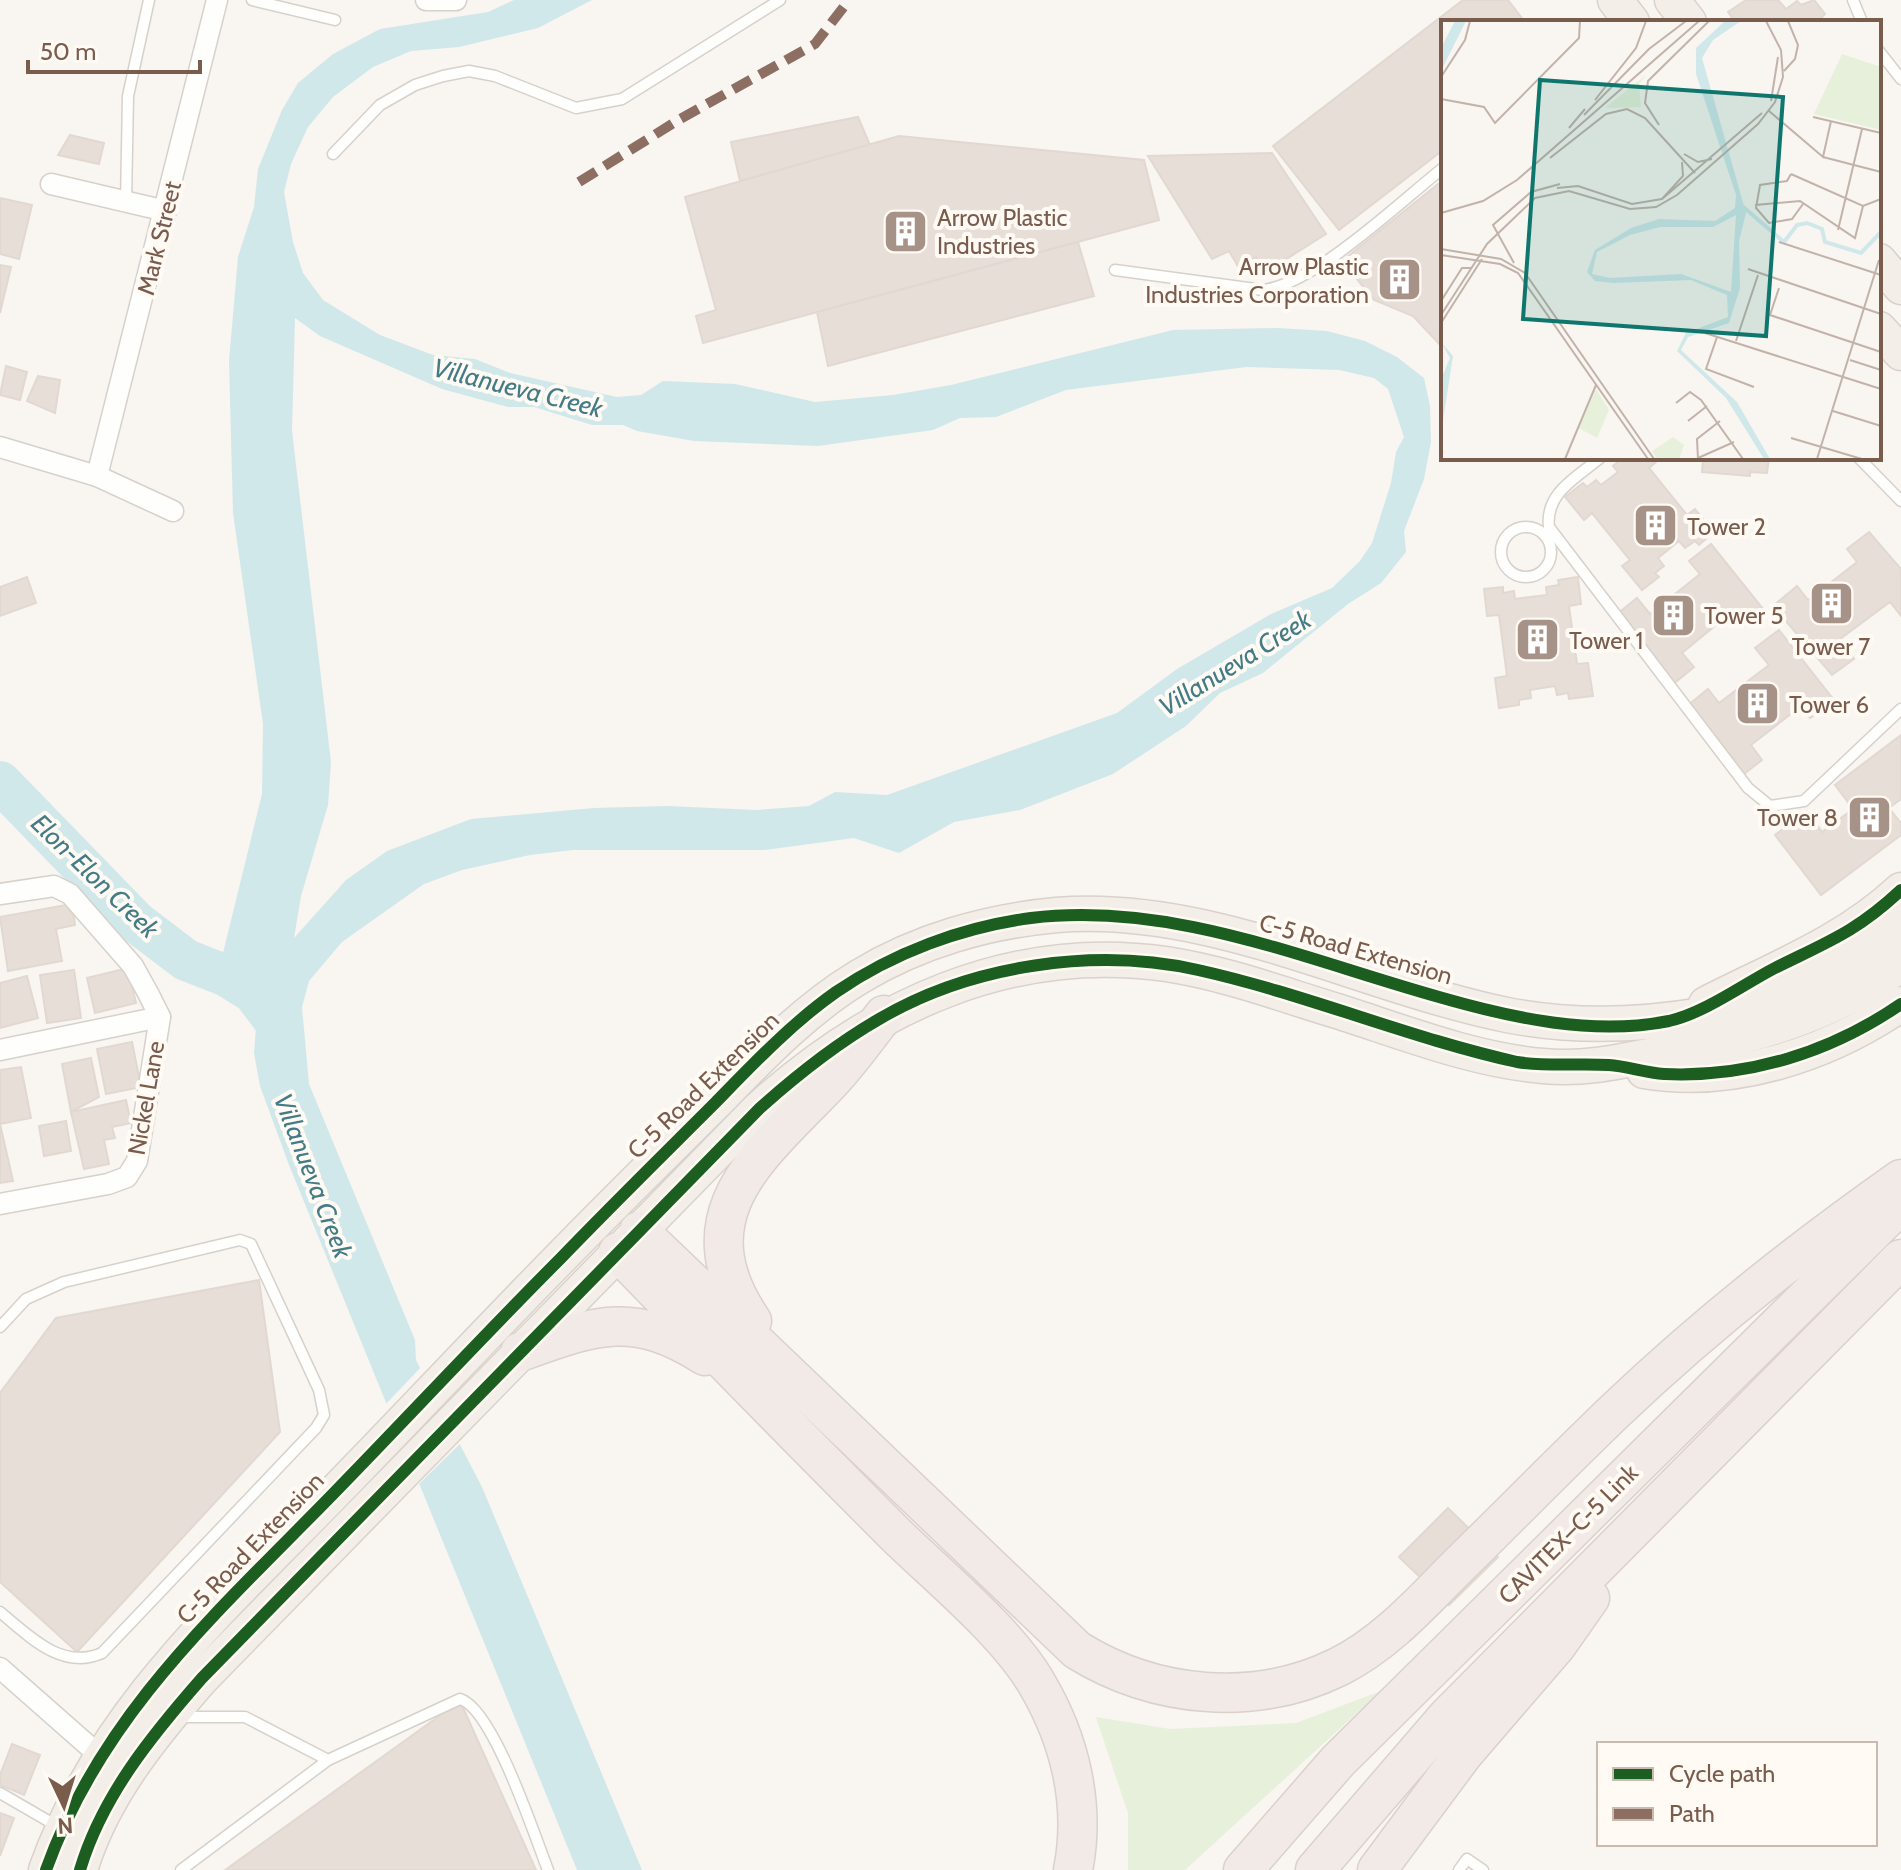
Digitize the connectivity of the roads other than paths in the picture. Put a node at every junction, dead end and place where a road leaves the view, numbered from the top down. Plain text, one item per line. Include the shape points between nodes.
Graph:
1 (149, 0) edge
2 (217, 0) edge
3 (252, 0) edge
4 (426, 0) edge
5 (456, 0) edge
6 (780, 0) edge
7 (1672, 0) edge
8 (1853, 0) edge
9 (1860, 0) edge
10 (335, 20) dead end
11 (1687, 20) edge
12 (1861, 20) edge
13 (1881, 54) edge
14 (1901, 79) edge
15 (333, 154) dead end
16 (1441, 170) edge
17 (51, 184) dead end
18 (126, 202) junction
19 (166, 211) junction
20 (1881, 263) edge
21 (1115, 270) dead end
22 (1901, 287) edge
23 (1881, 331) edge
24 (1901, 353) edge
25 (0, 447) edge
26 (1598, 460) edge
27 (1861, 460) edge
28 (97, 476) junction
29 (1901, 501) edge
30 (173, 511) dead end
31 (1547, 531) junction
32 (1569, 557) junction
33 (1550, 561) junction
34 (1901, 709) edge
35 (1901, 890) edge
36 (0, 894) edge
37 (1901, 929) edge
38 (1901, 964) edge
39 (1809, 1002) junction
40 (1901, 1004) edge
41 (884, 1015) junction
42 (160, 1017) junction
43 (1675, 1020) junction
44 (0, 1050) edge
45 (1608, 1064) junction
46 (1901, 1179) edge
47 (0, 1204) edge
48 (1901, 1204) edge
49 (629, 1242) junction
50 (1901, 1259) edge
51 (0, 1327) edge
52 (520, 1352) junction
53 (787, 1373) junction
54 (737, 1376) junction
55 (1649, 1515) junction
56 (0, 1612) edge
57 (0, 1668) edge
58 (167, 1717) junction
59 (100, 1756) junction
60 (328, 1760) junction
61 (0, 1793) edge
62 (61, 1828) junction
63 (46, 1870) edge
64 (80, 1870) edge
65 (181, 1870) edge
66 (548, 1870) edge
67 (1073, 1870) edge
68 (1243, 1870) edge
69 (1315, 1870) edge
70 (1377, 1870) edge
71 (1459, 1870) edge
72 (1483, 1870) edge

1 - 18 lane via 128,96
2 - 19 street, Mark Street
3 - 10 lane
4 - 5 street
6 - 15 lane via 622,99 576,108 469,71 415,85 380,105
7 - 11 main road
8 - 12 lane
9 - 12 lane
13 - 14 lane
16 - 21 lane via 1313,270 1277,289
17 - 18 street
18 - 19 street
19 - 28 street, Mark Street
20 - 22 main road
23 - 24 main road
25 - 28 street
26 - 31 lane via 1555,495 1547,510
27 - 29 lane
28 - 30 street
31 - 32 lane
31 - 33 lane
31 - 33 lane via 1515,529 1501,555 1520,576 1538,574
32 - 33 lane
32 - 34 lane via 1748,788 1770,806 1804,801
35 - 43 main road via 1827,946
36 - 42 street, Nickel Lane via 54,886 70,894 133,966
37 - 39 main road, C-5 Road Extension
38 - 39 main road, C-5 Road Extension via 1867,990
39 - 43 main road, C-5 Road Extension
39 - 45 main road, C-5 Road Extension via 1760,1033
40 - 45 main road via 1823,1046 1740,1071 1662,1074
41 - 45 main road, C-5 Road Extension via 1012,971 1141,961 1227,977 1502,1059 1543,1066
41 - 49 main road, C-5 Road Extension via 789,1082
41 - 53 highway via 760,1155 726,1219 722,1255 731,1288
42 - 44 street
42 - 47 street, Nickel Lane via 137,1161 127,1177
43 - 59 main road, C-5 Road Extension via 1579,1025 1507,1015 1265,945 1131,916 1062,915 996,924 961,933 863,975 805,1016 443,1377 178,1653
46 - 53 highway via 1814,1240 1663,1369 1380,1639 1338,1667 1277,1687 1234,1693 1185,1691 1140,1680 1086,1655 1047,1624
48 - 68 highway, CAVITEX–C-5 Link via 1338,1761
49 - 52 main road, C-5 Road Extension
49 - 53 highway
49 - 54 highway
50 - 55 highway, CAVITEX–C-5 Link
51 - 56 lane via 26,1299 64,1282 240,1240 251,1244 324,1404 316,1428 102,1653 73,1659 39,1645
52 - 54 highway via 591,1327 628,1324 688,1345
52 - 58 main road, C-5 Road Extension
54 - 67 highway via 995,1632 1035,1680 1072,1771 1078,1835
55 - 69 highway, CAVITEX–C-5 Link via 1447,1717
55 - 70 highway via 1557,1645 1464,1753
57 - 59 street
58 - 60 lane via 245,1717
58 - 64 main road, C-5 Road Extension via 103,1813
59 - 62 main road, C-5 Road Extension
60 - 65 lane
60 - 66 lane via 460,1699 466,1701 487,1726 513,1777
61 - 62 lane
62 - 63 main road, C-5 Road Extension
71 - 72 lane via 1467,1859

